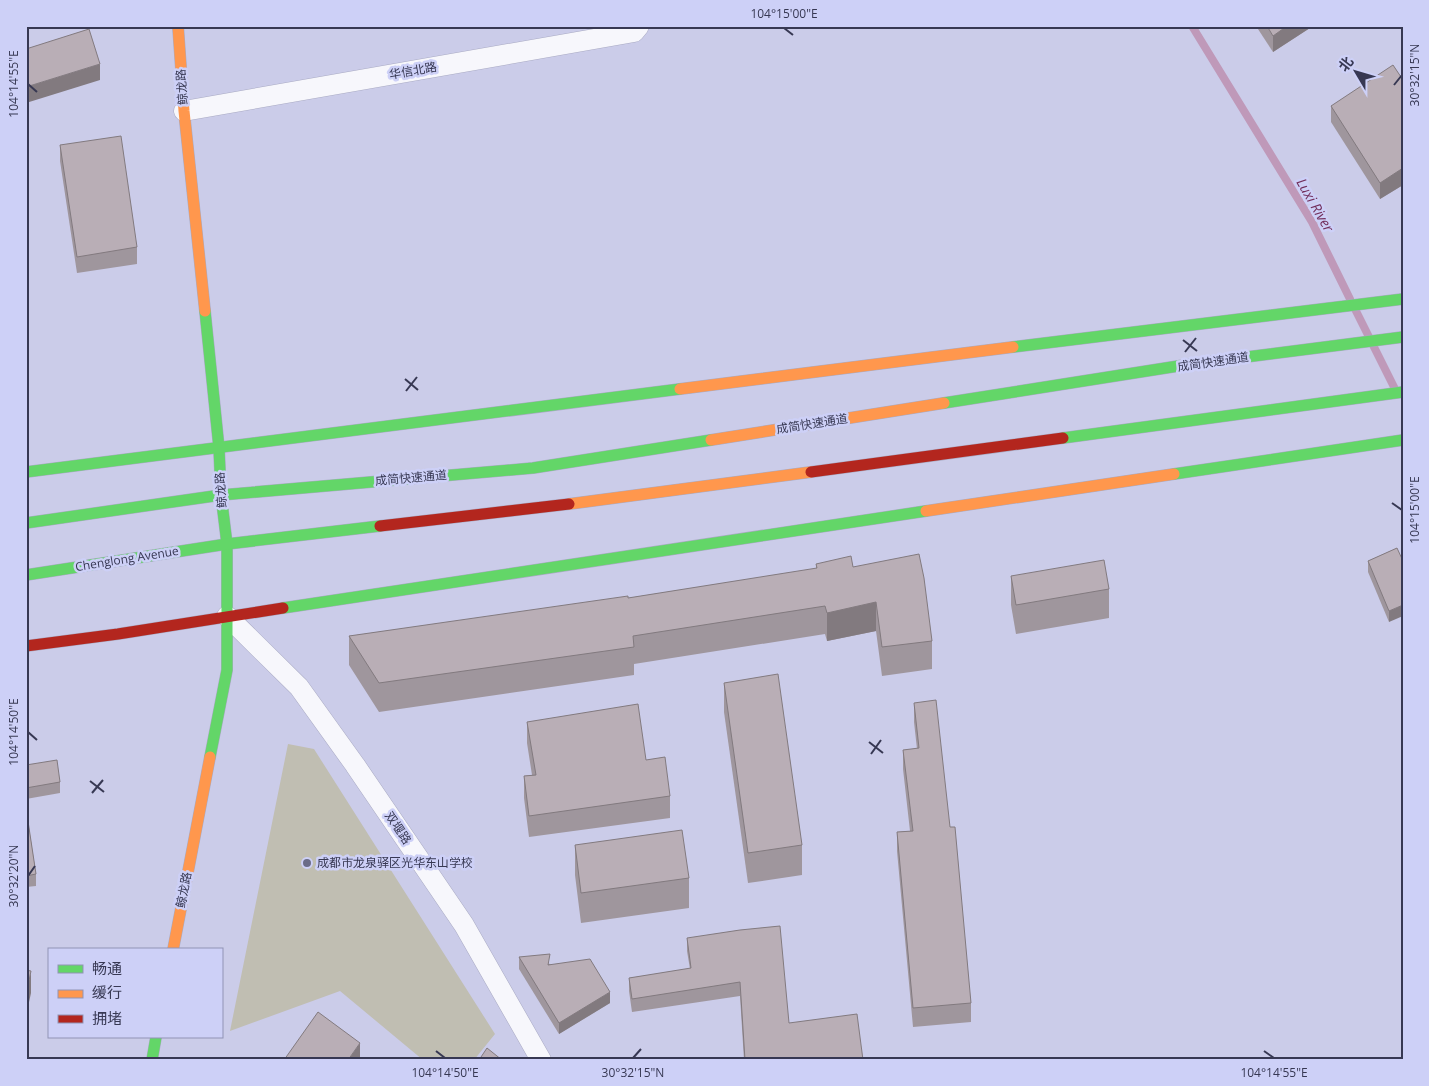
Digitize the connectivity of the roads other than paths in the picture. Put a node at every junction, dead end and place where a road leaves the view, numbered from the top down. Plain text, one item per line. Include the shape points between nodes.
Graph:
1 (178, 26) edge
2 (639, 26) edge
3 (184, 111) junction
4 (1400, 299) edge
5 (1403, 337) edge
6 (1403, 392) edge
7 (1403, 440) edge
8 (219, 448) junction
9 (26, 472) edge
10 (221, 496) junction
11 (26, 523) edge
12 (227, 544) junction
13 (26, 574) edge
14 (227, 616) junction
15 (26, 646) edge
16 (173, 948) edge
17 (156, 1038) edge
18 (152, 1060) edge
19 (541, 1060) edge

1 - 3 main road, 鲸龙路
2 - 3 street, 华信北路 via 634,32
3 - 8 main road, 鲸龙路
4 - 8 main road
5 - 10 main road, 成简快速通道 via 1191,364 533,468
6 - 12 main road via 547,507
7 - 14 main road
8 - 9 main road
8 - 10 main road, 鲸龙路
10 - 11 main road
10 - 12 main road, 鲸龙路
12 - 13 main road, Chenglong Avenue
12 - 14 main road, 鲸龙路
14 - 15 main road
14 - 16 main road, 鲸龙路 via 227,670
14 - 19 street, 双堰路 via 299,687 355,765 464,925
17 - 18 main road

